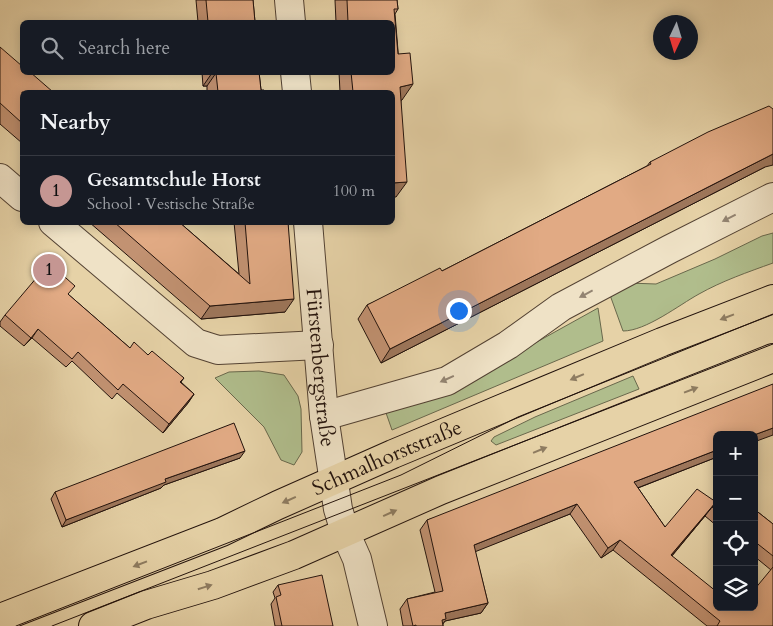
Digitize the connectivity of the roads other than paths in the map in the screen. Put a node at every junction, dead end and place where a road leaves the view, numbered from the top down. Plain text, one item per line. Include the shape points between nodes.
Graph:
1 (289, 0) edge
2 (291, 20) edge
3 (295, 75) edge
4 (297, 90) edge
5 (0, 178) edge
6 (20, 195) edge
7 (773, 197) edge
8 (57, 225) edge
9 (308, 225) edge
10 (773, 299) edge
11 (318, 345) junction
12 (773, 358) edge
13 (324, 416) junction
14 (334, 480) junction
15 (345, 532) junction
16 (0, 618) edge
17 (93, 626) edge
18 (373, 626) edge

1 - 2 street
3 - 4 street
5 - 6 street
7 -> 13 street via 562,308 508,345 447,380
8 - 11 street via 196,343 218,350
9 - 11 street, Fürstenbergstraße
10 -> 14 main road, Schmalhorststraße via 662,342
11 - 13 street, Fürstenbergstraße
15 -> 12 main road via 441,490
13 - 14 street, Fürstenbergstraße
14 - 15 street, Fürstenbergstraße
14 -> 16 main road, Schmalhorststraße via 222,532
17 -> 15 main road via 294,556
15 - 18 street, Fürstenbergstraße via 357,559

